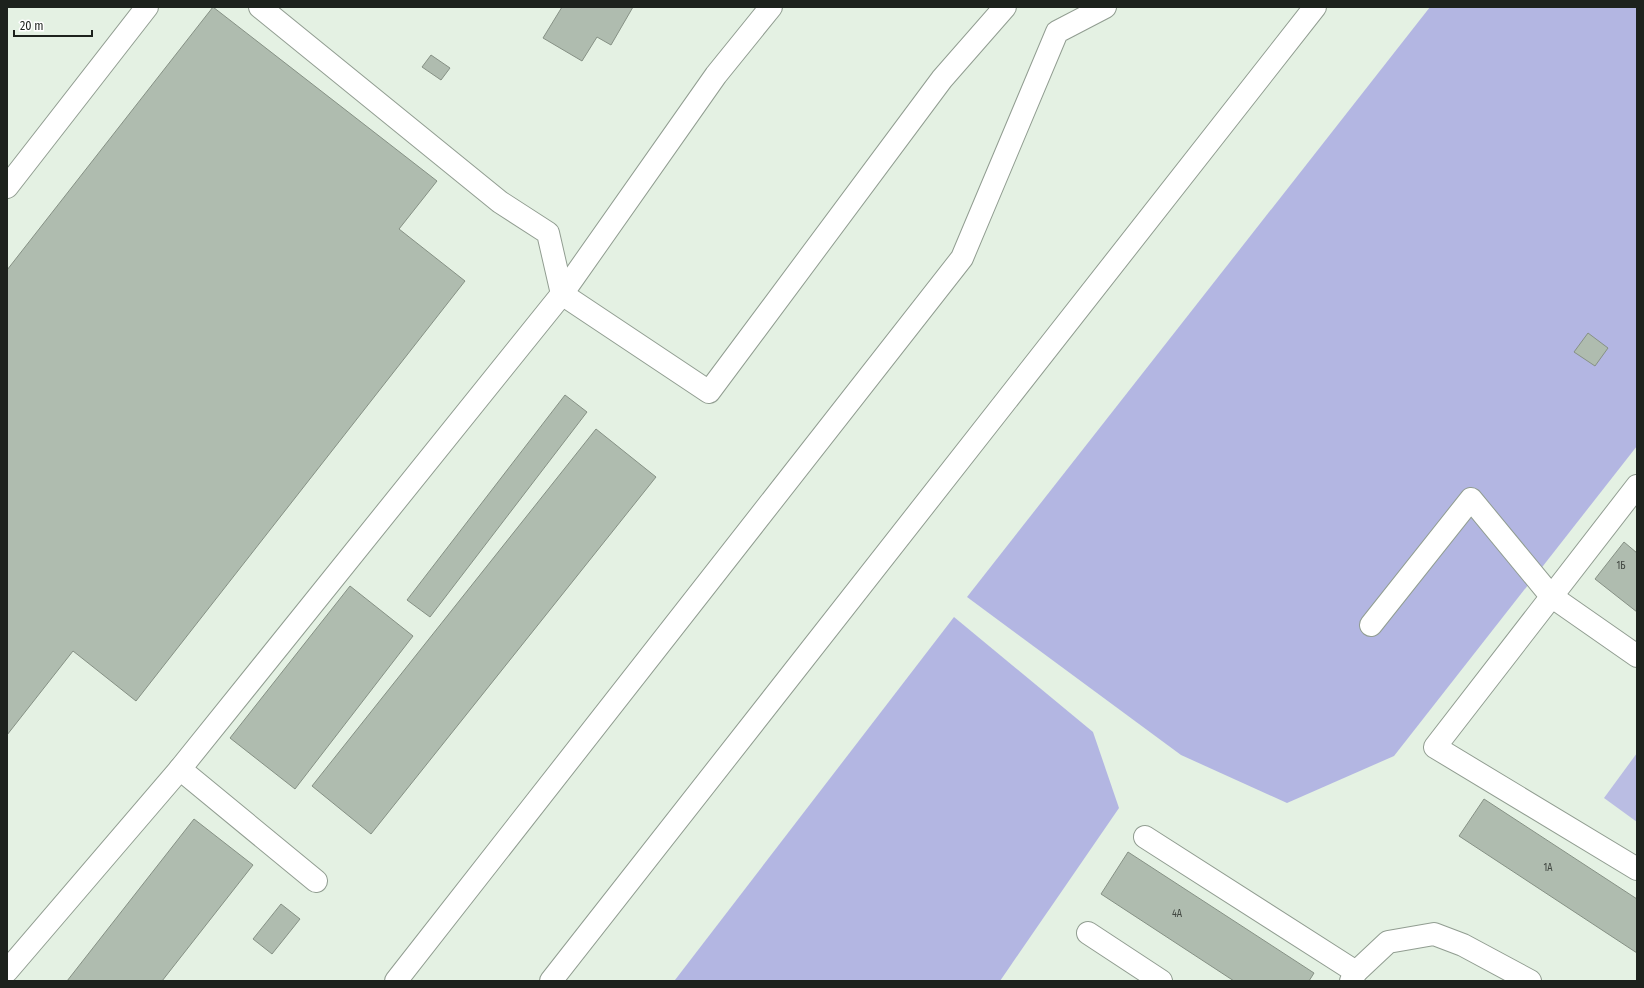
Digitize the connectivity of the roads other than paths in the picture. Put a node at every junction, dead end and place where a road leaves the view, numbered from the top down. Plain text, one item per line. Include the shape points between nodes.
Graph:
1 (147, 7) edge
2 (260, 7) edge
3 (771, 7) edge
4 (1005, 7) edge
5 (1105, 7) edge
6 (1315, 7) edge
7 (7, 187) edge
8 (562, 294) junction
9 (1637, 486) edge
10 (1551, 596) junction
11 (1371, 625) dead end
12 (1637, 656) edge
13 (180, 769) junction
14 (1145, 837) dead end
15 (1637, 869) edge
16 (316, 881) dead end
17 (1088, 933) dead end
18 (7, 971) edge
19 (1353, 977) edge
20 (396, 981) edge
21 (552, 981) edge
22 (1161, 981) edge
23 (1530, 981) edge

1 - 7 lane
2 - 8 lane via 500,202 548,233
3 - 8 lane via 716,74
4 - 8 lane via 942,79 709,392
5 - 20 lane via 1057,32 962,258
6 - 21 lane
8 - 13 lane
9 - 10 lane
10 - 11 lane via 1471,499
10 - 12 lane
10 - 15 lane via 1435,747
13 - 16 lane
13 - 18 lane
14 - 19 lane
17 - 22 lane
19 - 23 lane via 1388,942 1434,934 1463,945

